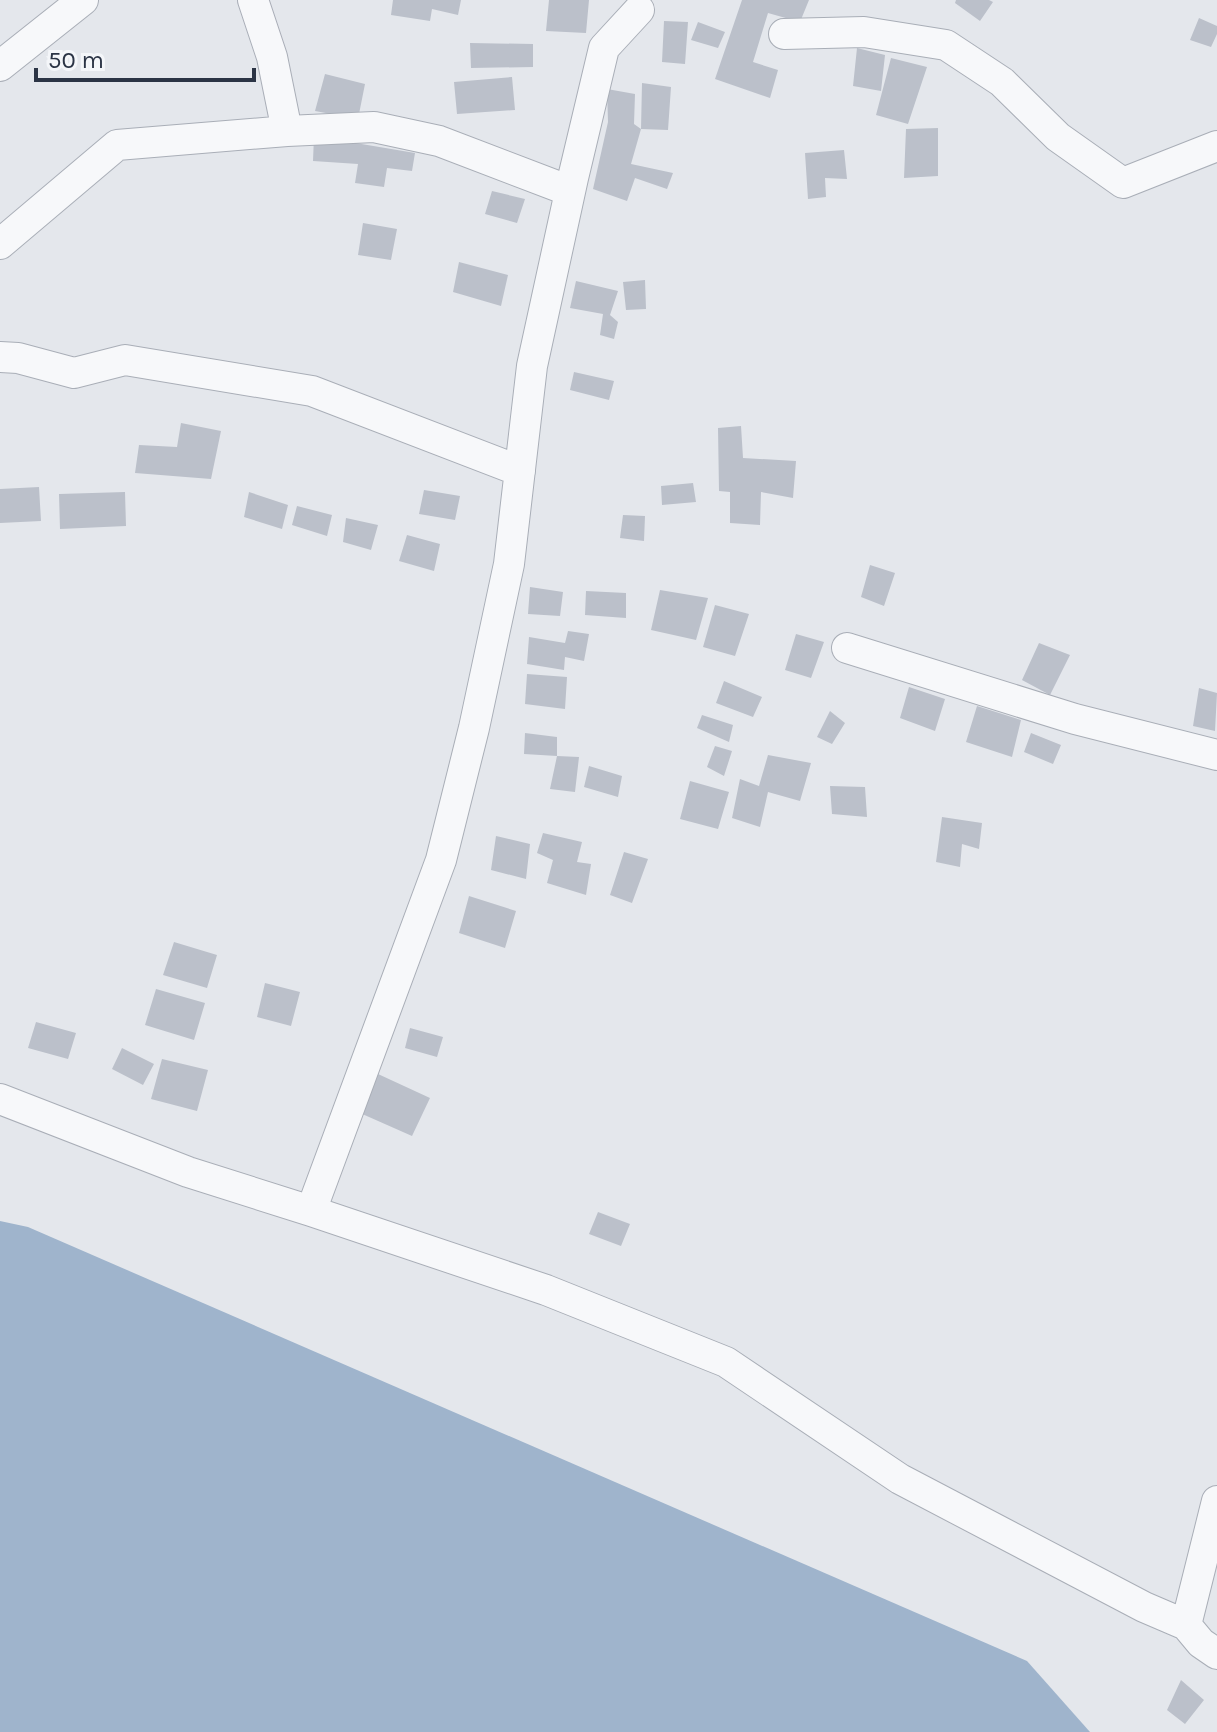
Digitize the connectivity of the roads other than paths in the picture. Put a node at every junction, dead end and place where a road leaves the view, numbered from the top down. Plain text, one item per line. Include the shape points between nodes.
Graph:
1 (83, 0) edge
2 (253, 0) edge
3 (639, 10) dead end
4 (784, 34) dead end
5 (0, 66) edge
6 (287, 131) junction
7 (1217, 146) edge
8 (570, 191) junction
9 (0, 244) edge
10 (0, 357) edge
11 (520, 471) junction
12 (847, 648) dead end
13 (1217, 755) edge
14 (0, 1099) edge
15 (311, 1211) junction
16 (1217, 1501) edge
17 (1186, 1625) junction
18 (1217, 1654) edge

1 - 5 street
2 - 6 street via 272,57
3 - 8 street via 604,48
4 - 7 street via 864,32 946,45 1002,82 1058,137 1123,183
6 - 8 street via 374,127 439,141
6 - 9 street via 117,145
8 - 11 street via 532,366
10 - 11 street via 74,373 125,360 312,391
11 - 15 street via 509,564 441,860
12 - 13 street via 1075,719
14 - 15 street via 188,1172
15 - 17 street via 546,1290 726,1362 900,1479
16 - 17 street
17 - 18 street

